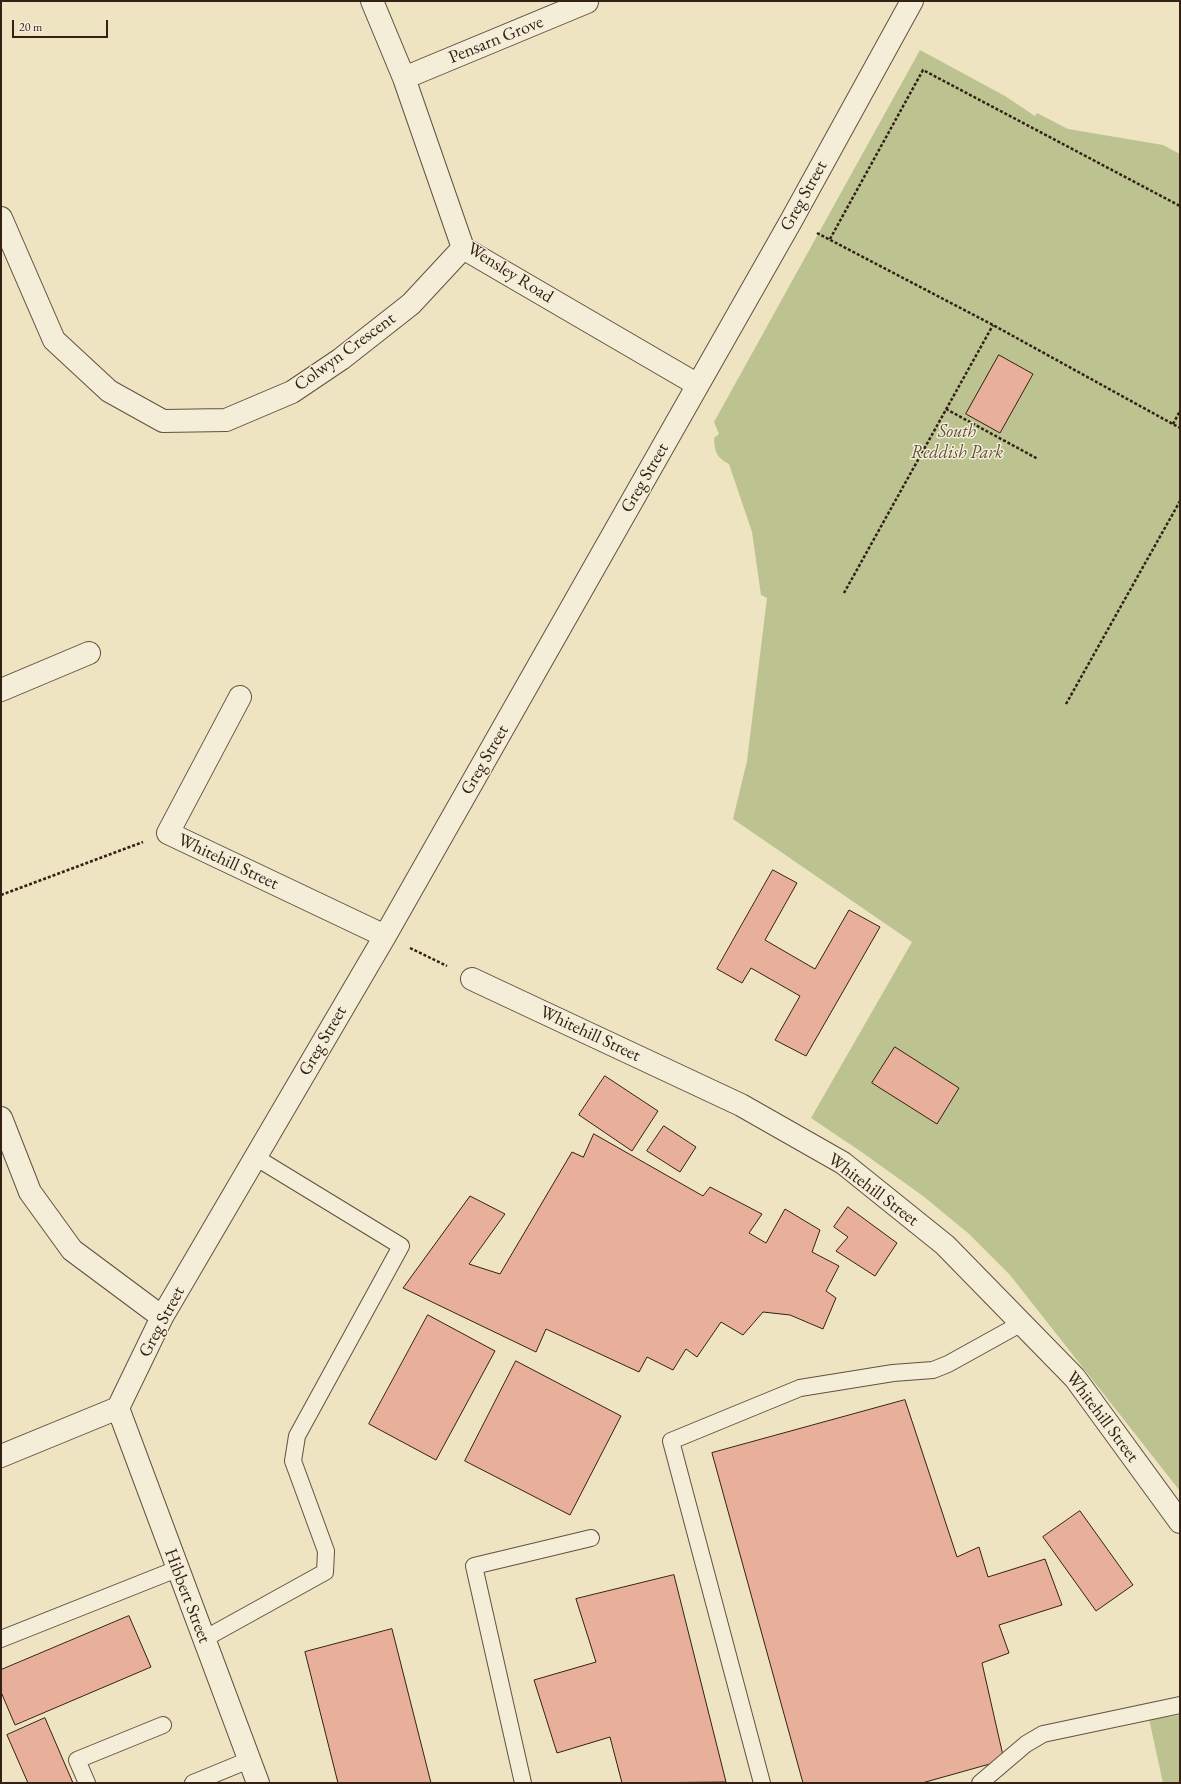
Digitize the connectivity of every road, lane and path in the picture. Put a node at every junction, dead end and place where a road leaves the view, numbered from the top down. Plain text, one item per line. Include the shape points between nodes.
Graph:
1 (372, 1) edge
2 (912, 1) edge
3 (587, 2) edge
4 (404, 78) junction
5 (1180, 206) edge
6 (1, 218) edge
7 (791, 221) junction
8 (830, 239) junction
9 (463, 248) junction
10 (993, 325) junction
11 (698, 385) junction
12 (946, 409) junction
13 (1180, 412) edge
14 (1173, 424) junction
15 (1180, 428) edge
16 (1038, 459) dead end
17 (1180, 501) edge
18 (844, 593) dead end
19 (88, 653) dead end
20 (1, 690) edge
21 (240, 697) dead end
22 (1066, 704) dead end
23 (168, 833) junction
24 (1, 895) edge
25 (385, 936) junction
26 (472, 979) joint
27 (1, 1118) edge
28 (255, 1157) junction
29 (162, 1317) junction
30 (1022, 1323) junction
31 (118, 1408) junction
32 (1, 1456) edge
33 (1180, 1522) edge
34 (591, 1538) dead end
35 (177, 1568) junction
36 (1, 1639) edge
37 (204, 1639) junction
38 (1180, 1705) edge
39 (163, 1725) dead end
40 (249, 1760) junction
41 (87, 1783) edge
42 (193, 1783) edge
43 (258, 1783) edge
44 (523, 1783) edge
45 (762, 1783) edge
46 (980, 1783) edge

1 - 4 street, Wensley Road
2 - 7 street, Greg Street
3 - 4 street, Pensarn Grove
4 - 9 street, Wensley Road
5 - 8 path via 923,70
6 - 9 street, Colwyn Crescent via 54,340 109,391 163,421 226,420 292,392 341,359 411,304
7 - 8 path
7 - 11 street, Greg Street
8 - 10 path
9 - 11 street, Wensley Road
10 - 12 path
10 - 14 path
11 - 25 street, Greg Street
12 - 16 path
12 - 18 path
13 - 14 path
14 - 15 path
17 - 22 path
19 - 20 street
21 - 23 street, Whitehill Street
23 - 24 path
23 - 25 street, Whitehill Street
25 - 26 path
25 - 28 street, Greg Street
26 - 30 street, Whitehill Street via 741,1105 843,1163 945,1245
27 - 29 street via 30,1192 72,1250
28 - 29 street, Greg Street
28 - 37 lane via 401,1246 297,1436 293,1461 326,1551 325,1572
29 - 31 street, Greg Street
30 - 33 street, Whitehill Street via 1075,1378
30 - 45 lane via 933,1370 893,1373 800,1388 671,1441
31 - 32 street
31 - 35 street, Hibbert Street
34 - 44 lane via 474,1566
35 - 36 lane
35 - 37 street, Hibbert Street
37 - 40 street, Hibbert Street
38 - 46 lane via 1043,1734 1026,1744
39 - 41 lane via 77,1760
40 - 42 lane
40 - 43 street, Hibbert Street

